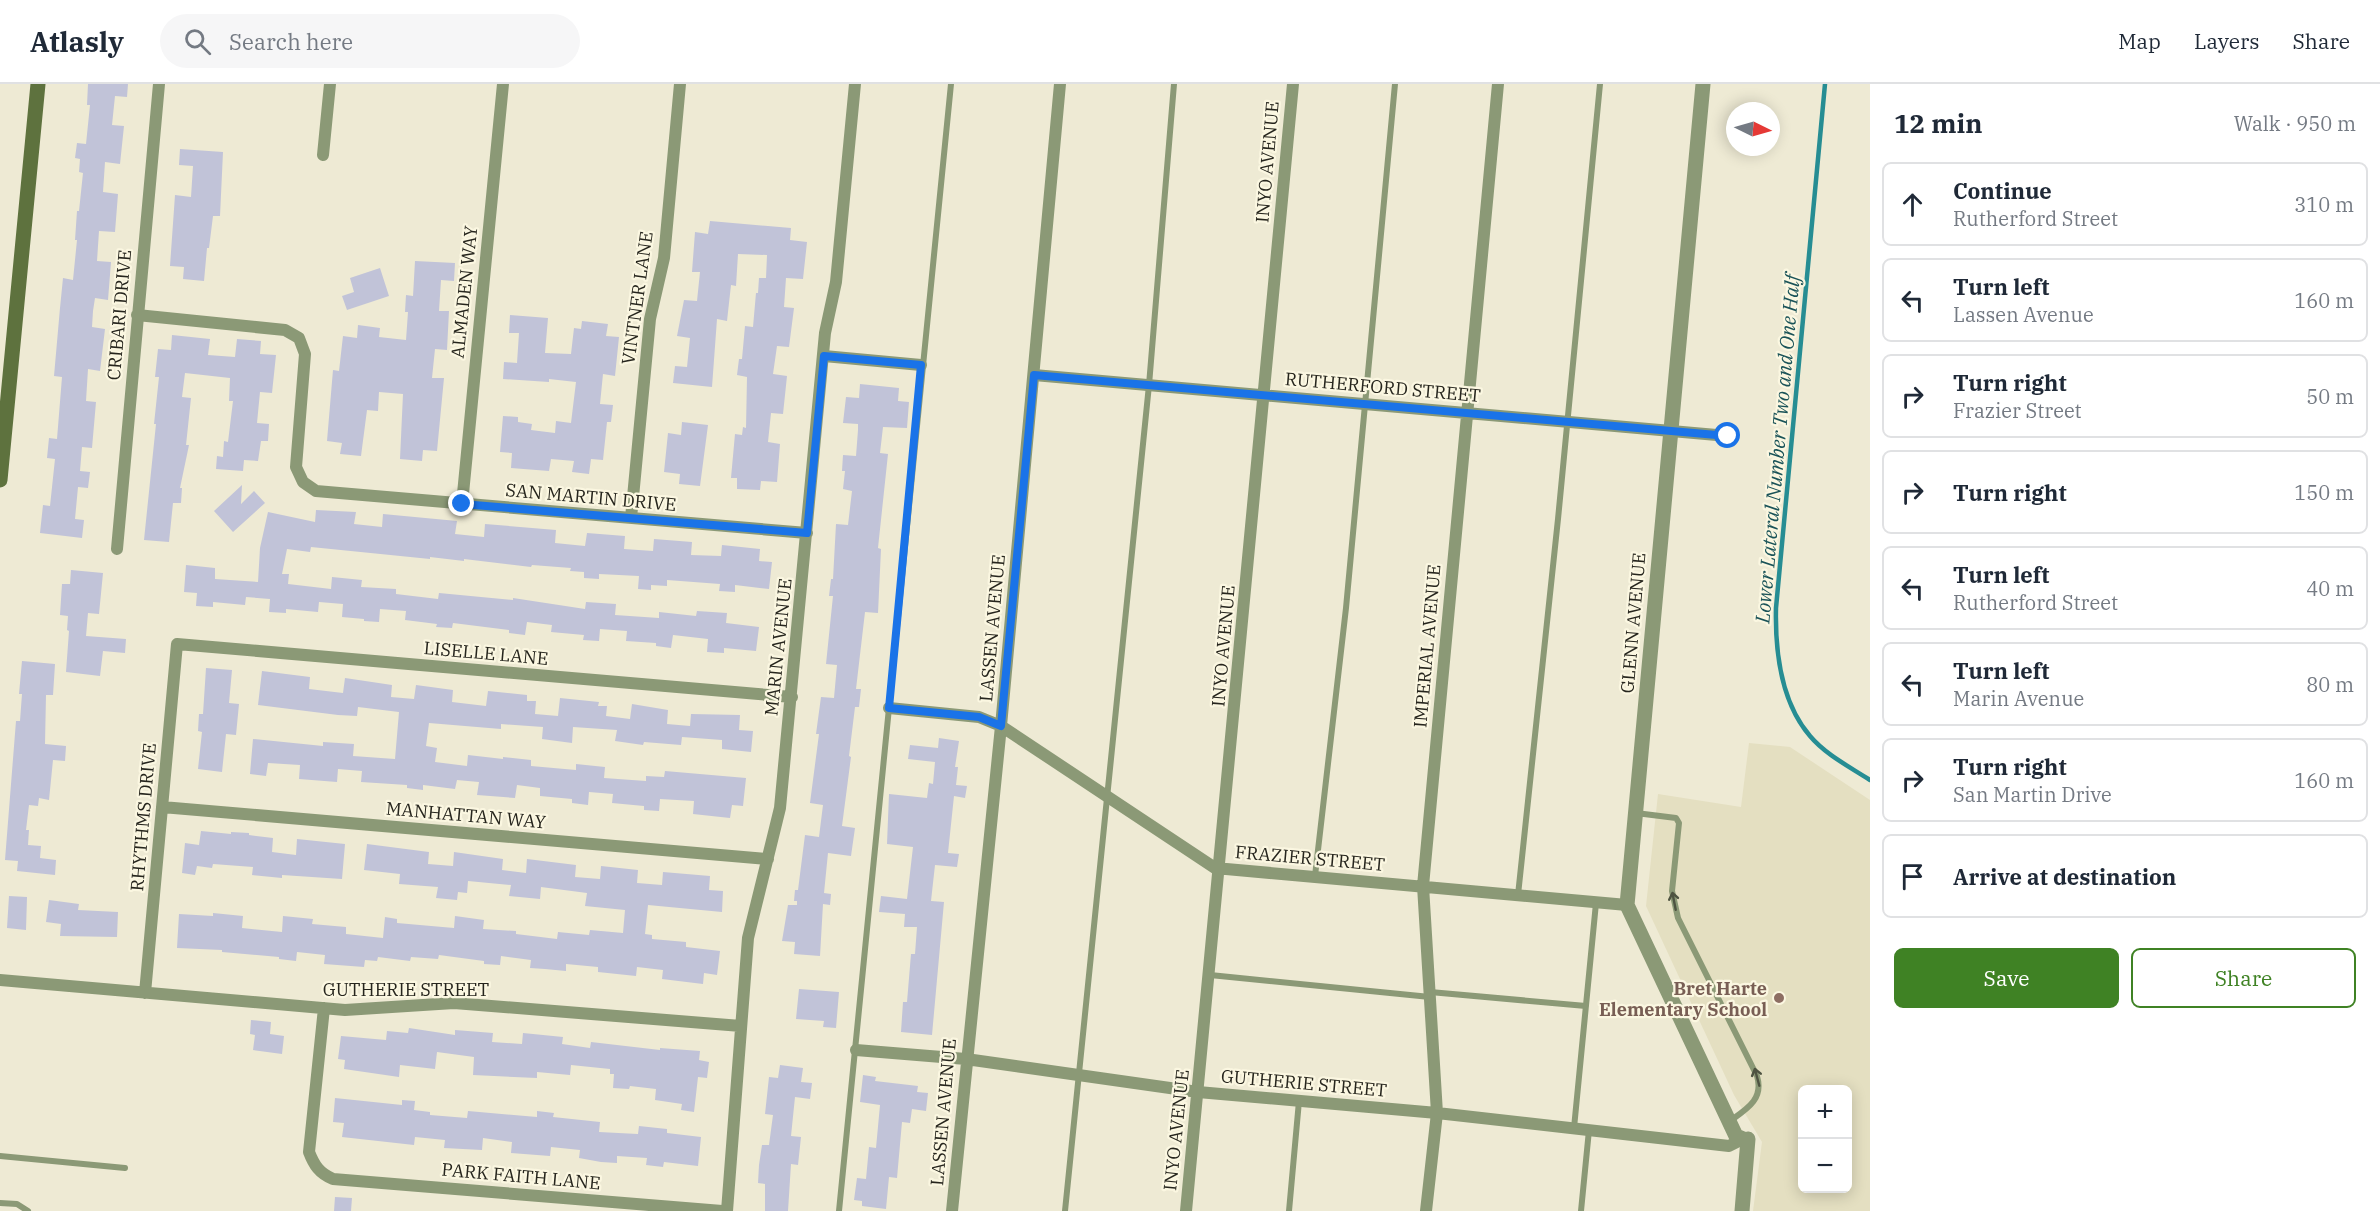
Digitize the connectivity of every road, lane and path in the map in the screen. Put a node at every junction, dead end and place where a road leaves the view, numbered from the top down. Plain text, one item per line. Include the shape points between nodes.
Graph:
1 (38, 84) edge
2 (159, 84) edge
3 (330, 84) edge
4 (503, 84) edge
5 (680, 84) edge
6 (855, 84) edge
7 (951, 84) edge
8 (1060, 84) edge
9 (1174, 84) edge
10 (1293, 84) edge
11 (1395, 84) edge
12 (1498, 84) edge
13 (1600, 84) edge
14 (1703, 84) edge
15 (323, 155) dead end
16 (137, 315) junction
17 (824, 356) junction
18 (921, 365) junction
19 (1034, 375) junction
20 (1149, 385) junction
21 (1264, 395) junction
22 (1365, 404) junction
23 (1466, 412) junction
24 (1567, 422) junction
25 (1671, 431) junction
26 (1728, 436) dead end
27 (0, 480) edge
28 (462, 504) junction
29 (631, 518) junction
30 (807, 533) junction
31 (117, 549) dead end
32 (177, 644) joint
33 (792, 698) junction
34 (889, 708) junction
35 (1001, 726) junction
36 (1107, 796) junction
37 (162, 807) junction
38 (1635, 813) junction
39 (768, 859) junction
40 (1220, 868) junction
41 (1315, 876) junction
42 (1423, 886) junction
43 (1518, 895) junction
44 (1596, 902) junction
45 (1627, 905) junction
46 (1210, 975) junction
47 (0, 980) edge
48 (145, 993) junction
49 (1430, 994) junction
50 (1586, 1006) junction
51 (324, 1008) junction
52 (741, 1026) junction
53 (856, 1050) junction
54 (966, 1059) junction
55 (1079, 1075) junction
56 (1198, 1092) junction
57 (1299, 1101) junction
58 (1437, 1113) junction
59 (1730, 1122) junction
60 (1574, 1128) junction
61 (1589, 1130) junction
62 (1745, 1139) junction
63 (0, 1156) edge
64 (125, 1168) dead end
65 (554, 1197) junction
66 (0, 1203) edge
67 (28, 1211) edge
68 (553, 1211) edge
69 (722, 1211) edge
70 (727, 1211) edge
71 (839, 1211) edge
72 (952, 1211) edge
73 (1065, 1211) edge
74 (1186, 1211) edge
75 (1289, 1211) edge
76 (1426, 1211) edge
77 (1581, 1211) edge
78 (1742, 1211) edge

1 - 27 main road
2 - 16 street, CRIBARI DRIVE
3 - 15 street
4 - 28 street, ALMADEN WAY
5 - 29 street, VINTNER LANE via 664,258 650,319
6 - 17 street, MARIN AVENUE via 836,282
7 - 18 lane
8 - 19 street, LASSEN AVENUE
9 - 20 lane
10 - 21 street, INYO AVENUE
11 - 22 lane
12 - 23 street, IMPERIAL AVENUE
13 - 24 lane
14 - 25 street, GLENN AVENUE
16 - 28 street, SAN MARTIN DRIVE via 285,330 299,338 305,354 296,467 303,482 316,491
16 - 31 street, CRIBARI DRIVE
17 - 18 street
17 - 30 street, MARIN AVENUE
18 - 34 lane
19 - 20 street, RUTHERFORD STREET
19 - 35 street, LASSEN AVENUE
20 - 21 street, RUTHERFORD STREET
20 - 36 lane
21 - 22 street, RUTHERFORD STREET
21 - 40 street, INYO AVENUE
22 - 23 street, RUTHERFORD STREET
22 - 41 lane
23 - 24 street, RUTHERFORD STREET
23 - 42 street, IMPERIAL AVENUE
24 - 25 street, RUTHERFORD STREET
24 - 43 lane
25 - 26 street, RUTHERFORD STREET
25 - 38 street, GLENN AVENUE
28 - 29 street, SAN MARTIN DRIVE
29 - 30 street, SAN MARTIN DRIVE
30 - 33 street, MARIN AVENUE
32 - 33 street, LISELLE LANE
32 - 37 street, RHYTHMS DRIVE
33 - 39 street, MARIN AVENUE via 780,808
34 - 35 street, FRAZIER STREET via 979,717
34 - 53 lane
35 - 36 street, FRAZIER STREET
35 - 54 street, LASSEN AVENUE
36 - 40 street, FRAZIER STREET
36 - 55 lane
37 - 39 street, MANHATTAN WAY
37 - 48 street, RHYTHMS DRIVE
38 - 45 street, GLENN AVENUE
59 -> 38 lane via 1756,1099 1759,1083 1754,1066 1678,918 1672,891 1680,829 1676,818
39 - 52 street, MARIN AVENUE via 748,938
40 - 41 street, FRAZIER STREET
40 - 46 street, INYO AVENUE
41 - 42 street, FRAZIER STREET
42 - 43 street, FRAZIER STREET
42 - 49 street, IMPERIAL AVENUE
43 - 44 street, FRAZIER STREET
44 - 45 street, FRAZIER STREET
44 - 50 lane
45 - 59 street
46 - 49 lane
46 - 56 street, INYO AVENUE
47 - 48 street, GUTHERIE STREET
48 - 51 street, GUTHERIE STREET
49 - 50 lane
49 - 58 street, IMPERIAL AVENUE
50 - 60 lane
51 - 52 street, GUTHERIE STREET via 454,1003
51 - 65 street, PARK FAITH LANE via 309,1152 319,1171 333,1179
52 - 70 street, MARIN AVENUE
53 - 54 street, GUTHERIE STREET
53 - 71 lane
54 - 55 street, GUTHERIE STREET
54 - 72 street, LASSEN AVENUE
55 - 56 street, GUTHERIE STREET
55 - 73 lane
56 - 57 street, GUTHERIE STREET
56 - 74 street, INYO AVENUE
57 - 58 street, GUTHERIE STREET
57 - 75 lane
58 - 60 street, GUTHERIE STREET
58 - 76 street, IMPERIAL AVENUE
59 - 62 street via 1736,1136
60 - 61 street, GUTHERIE STREET
61 - 62 street, GUTHERIE STREET via 1729,1146
61 - 77 lane
62 - 78 street
63 - 64 lane
65 - 68 street
65 - 69 street, PARK FAITH LANE
66 - 67 lane via 17,1204

